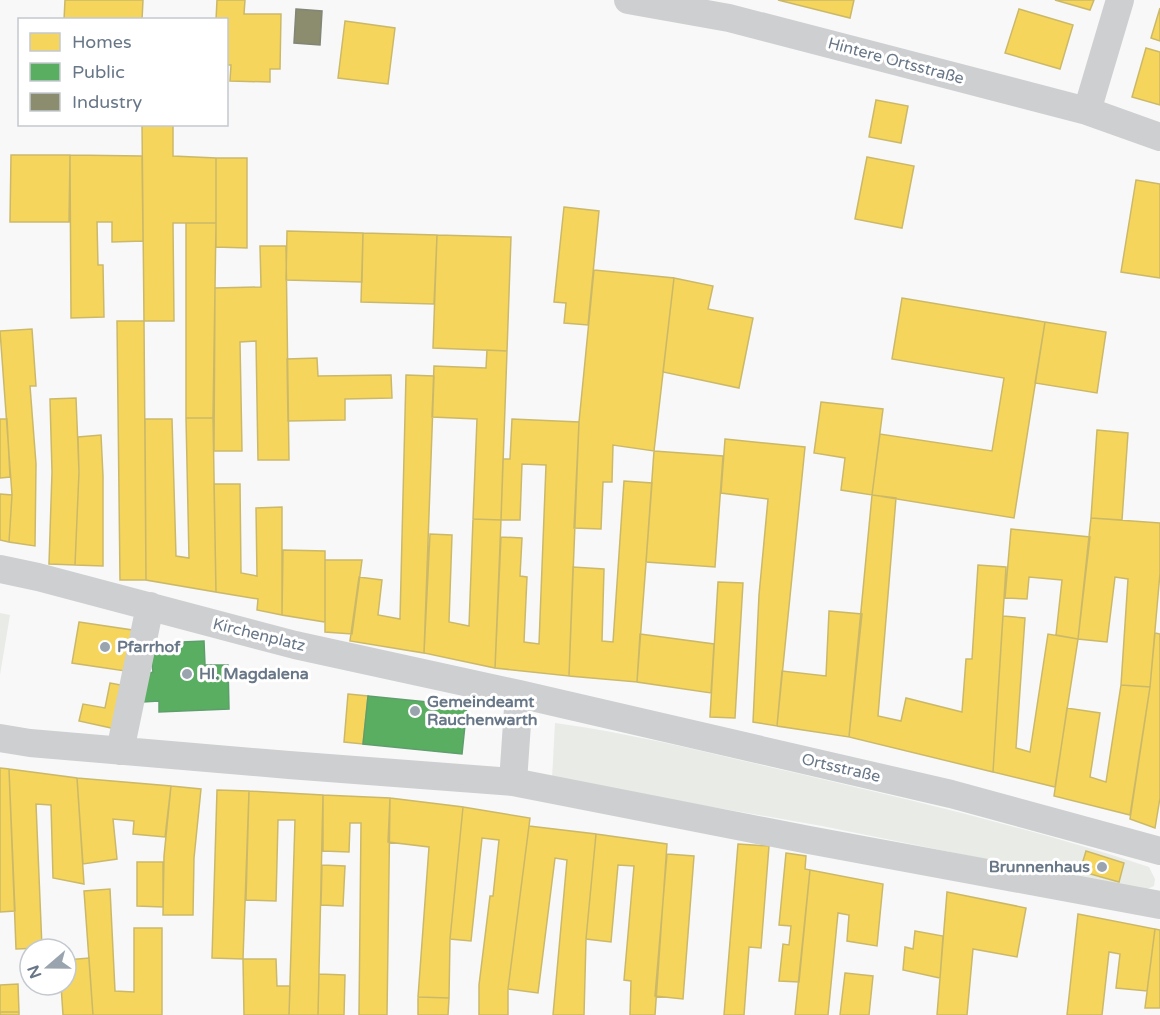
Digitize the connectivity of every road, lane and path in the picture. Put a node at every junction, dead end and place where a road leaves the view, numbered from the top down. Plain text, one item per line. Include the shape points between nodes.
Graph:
1 (628, 0) edge
2 (1120, 0) edge
3 (731, 9) edge
4 (1087, 111) junction
5 (1160, 137) edge
6 (0, 569) edge
7 (150, 606) junction
8 (519, 694) junction
9 (0, 738) edge
10 (120, 751) junction
11 (513, 782) junction
12 (1160, 851) edge
13 (1160, 905) edge

1 - 3 street, Hintere Ortsstraße
2 - 4 street
3 - 4 street, Hintere Ortsstraße
4 - 5 street, Hintere Ortsstraße
6 - 7 street, Kirchenplatz
7 - 8 street, Kirchenplatz via 295,645
7 - 10 street
8 - 11 street
8 - 12 street, Ortsstraße via 951,794
9 - 10 street
10 - 11 street
11 - 13 street

